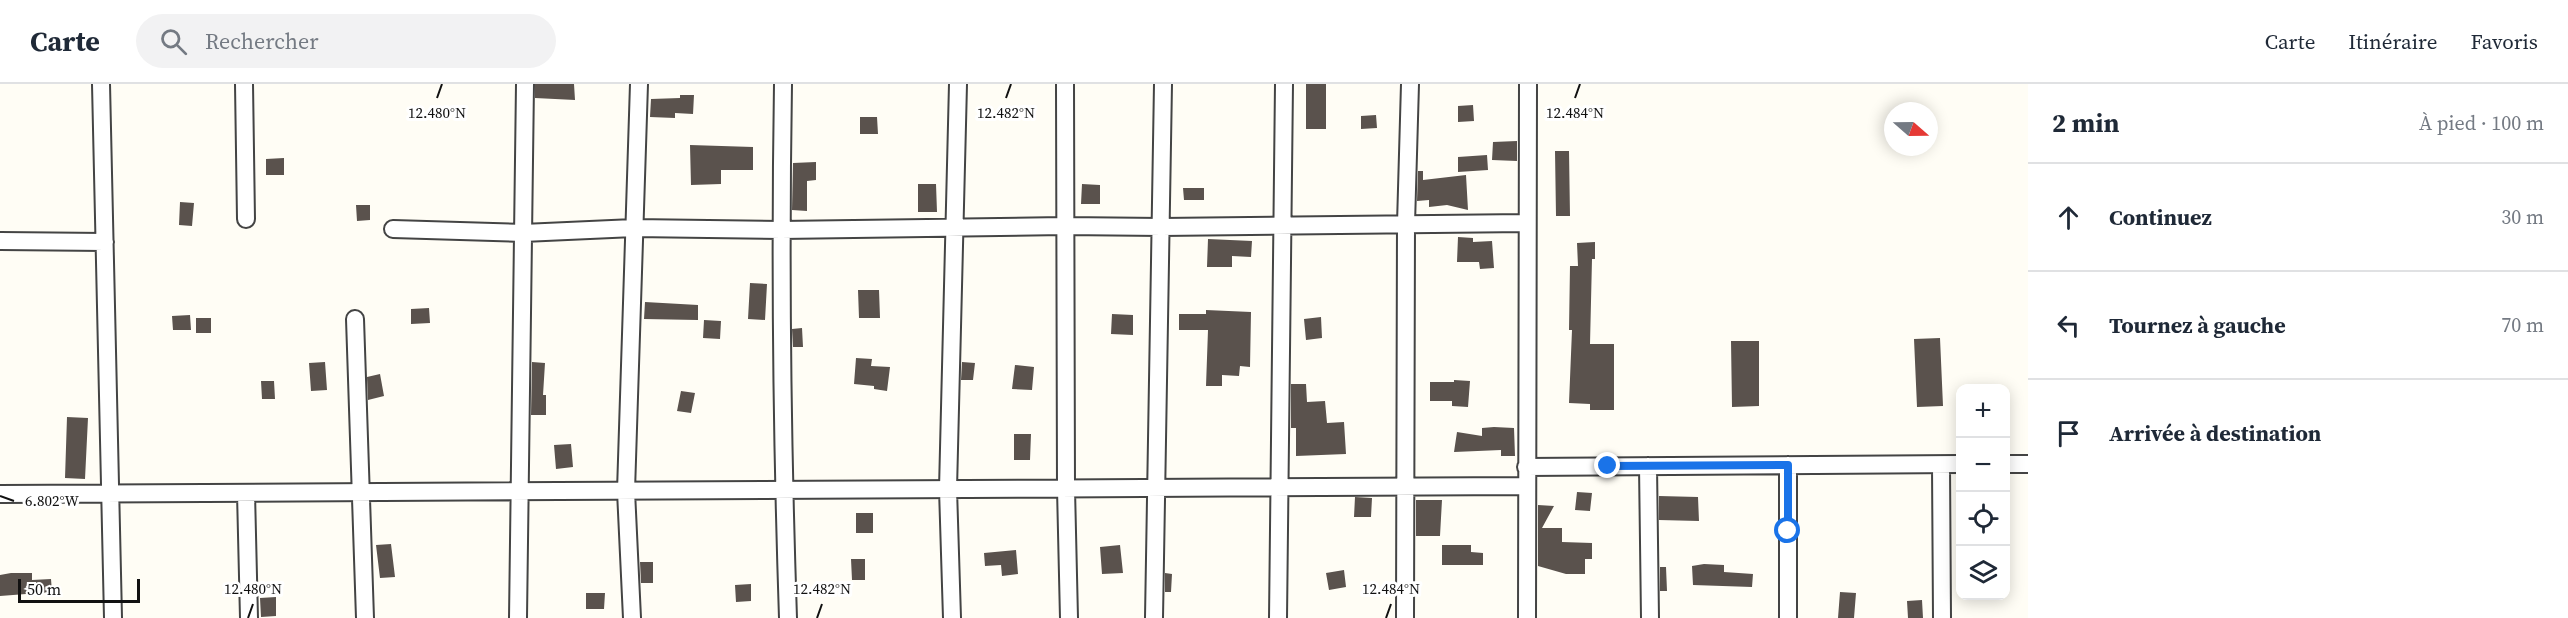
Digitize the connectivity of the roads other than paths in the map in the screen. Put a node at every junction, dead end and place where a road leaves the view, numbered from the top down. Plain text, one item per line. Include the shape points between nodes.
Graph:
1 (101, 84) edge
2 (244, 84) edge
3 (525, 84) edge
4 (639, 84) edge
5 (783, 84) edge
6 (958, 84) edge
7 (1065, 84) edge
8 (1163, 84) edge
9 (1284, 84) edge
10 (1410, 84) edge
11 (1527, 84) edge
12 (246, 219) dead end
13 (1526, 223) junction
14 (1406, 224) junction
15 (1064, 225) junction
16 (1283, 226) junction
17 (1162, 227) junction
18 (634, 228) junction
19 (955, 228) junction
20 (393, 229) dead end
21 (781, 230) junction
22 (523, 233) junction
23 (0, 241) edge
24 (105, 242) junction
25 (355, 320) dead end
26 (1956, 464) edge
27 (2010, 464) edge
28 (2028, 464) edge
29 (1788, 465) junction
30 (1941, 465) junction
31 (1526, 466) junction
32 (1648, 466) junction
33 (1405, 486) junction
34 (1525, 486) junction
35 (1279, 487) junction
36 (1155, 488) junction
37 (948, 489) junction
38 (1066, 489) junction
39 (784, 490) junction
40 (519, 491) junction
41 (626, 491) junction
42 (360, 492) junction
43 (246, 493) junction
44 (0, 494) edge
45 (110, 494) junction
46 (113, 618) edge
47 (249, 618) edge
48 (365, 618) edge
49 (518, 618) edge
50 (632, 618) edge
51 (788, 618) edge
52 (952, 618) edge
53 (1069, 618) edge
54 (1154, 618) edge
55 (1278, 618) edge
56 (1406, 618) edge
57 (1527, 618) edge
58 (1650, 618) edge
59 (1788, 618) edge
60 (1942, 618) edge

1 - 24 street
2 - 12 street
3 - 22 street
4 - 18 street
5 - 21 street
6 - 19 street
7 - 15 street
8 - 17 street
9 - 16 street
10 - 14 street
11 - 13 street
13 - 14 street
13 - 31 street
14 - 16 street
14 - 33 street
15 - 17 street
15 - 19 street
15 - 38 street
16 - 17 street
16 - 35 street
17 - 36 street
18 - 21 street
18 - 22 street
18 - 41 street
19 - 21 street
19 - 37 street
20 - 22 street
21 - 39 street
22 - 40 street
23 - 24 street
24 - 45 street
25 - 42 street
26 - 30 street
27 - 28 street
29 - 30 street
29 - 32 street
29 - 59 street
30 - 60 street
31 - 32 street
31 - 34 street
32 - 58 street
33 - 34 street
33 - 35 street
33 - 56 street
34 - 57 street
35 - 36 street
35 - 55 street
36 - 38 street
36 - 54 street
37 - 38 street
37 - 39 street
37 - 52 street
38 - 53 street
39 - 41 street
39 - 51 street
40 - 41 street
40 - 42 street
40 - 49 street
41 - 50 street
42 - 43 street
42 - 48 street
43 - 45 street
43 - 47 street
44 - 45 street
45 - 46 street

